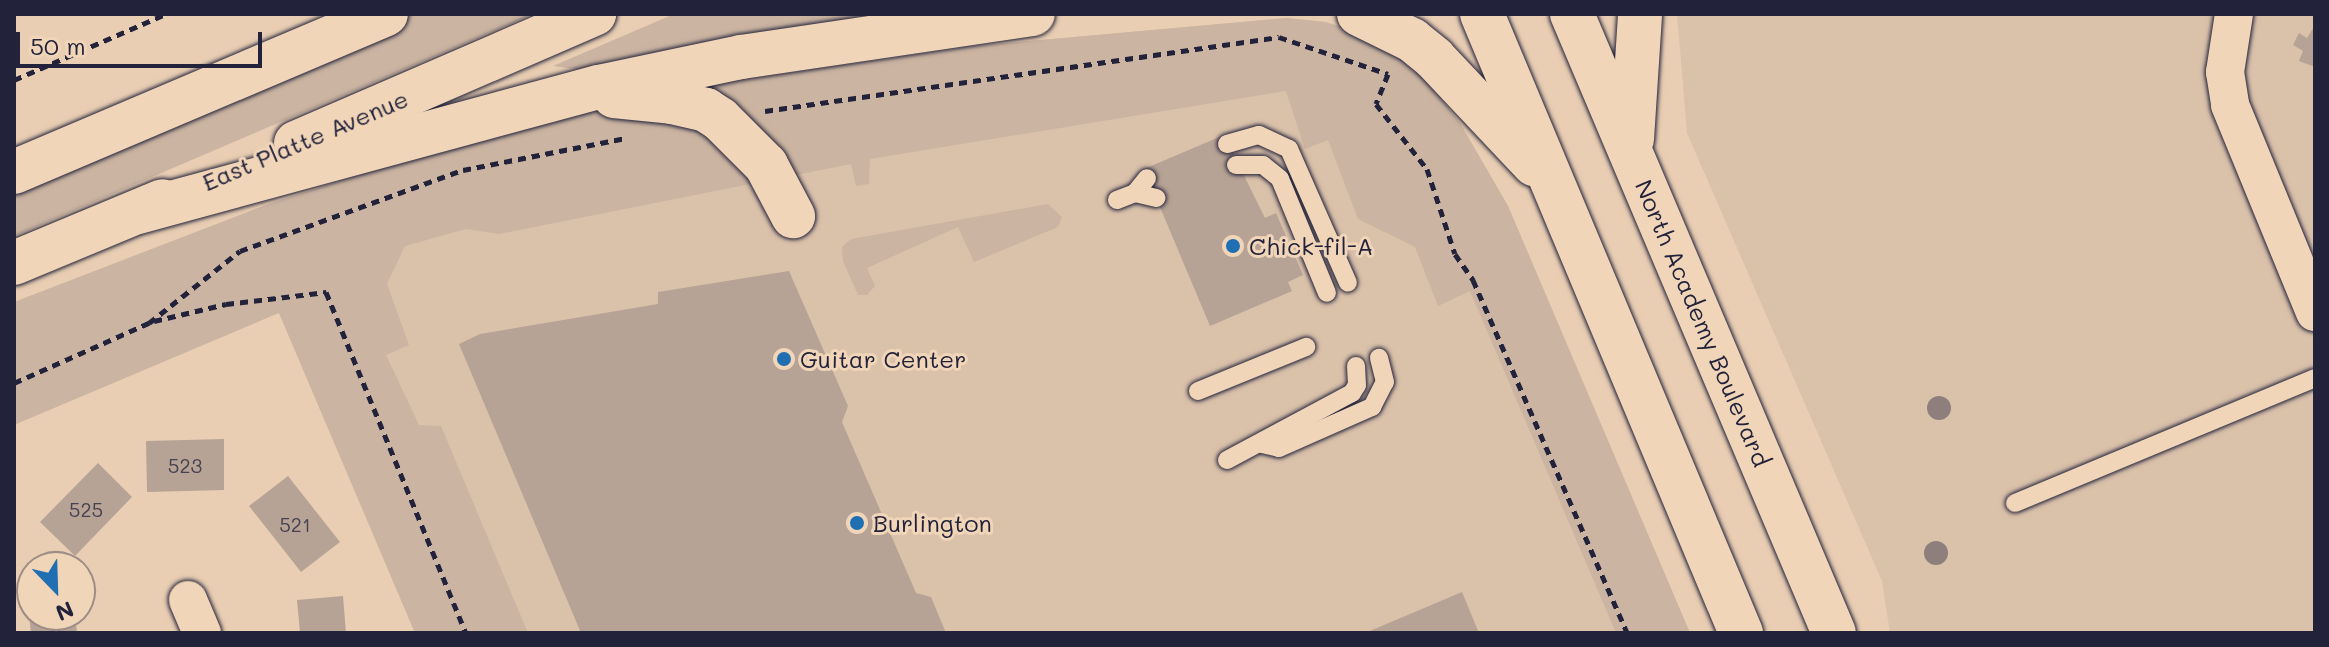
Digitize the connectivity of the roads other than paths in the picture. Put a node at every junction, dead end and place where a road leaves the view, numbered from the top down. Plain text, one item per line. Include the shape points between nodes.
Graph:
1 (312, 14) edge
2 (386, 14) edge
3 (594, 14) edge
4 (1033, 14) edge
5 (1359, 14) edge
6 (1482, 14) edge
7 (1572, 14) edge
8 (1640, 14) edge
9 (2234, 14) edge
10 (560, 97) junction
11 (157, 111) junction
12 (1227, 144) dead end
13 (1632, 154) junction
14 (1236, 165) dead end
15 (14, 172) edge
16 (1147, 178) dead end
17 (1553, 184) junction
18 (1156, 198) dead end
19 (138, 212) junction
20 (793, 216) dead end
21 (14, 263) edge
22 (1348, 283) dead end
23 (1327, 293) dead end
24 (2315, 312) edge
25 (1306, 347) dead end
26 (1379, 358) dead end
27 (1356, 366) dead end
28 (2315, 378) edge
29 (1198, 391) dead end
30 (1262, 444) junction
31 (1227, 460) dead end
32 (2015, 503) dead end
33 (1741, 633) edge
34 (1834, 633) edge

1 - 11 highway
2 - 11 highway
3 - 19 highway, East Platte Avenue
4 - 10 highway via 741,57
5 - 17 highway via 1412,40 1434,58
6 - 17 highway
7 - 13 highway, North Academy Boulevard
8 - 13 highway
9 - 24 street via 2225,72 2230,105
10 - 19 highway
10 - 20 highway via 633,96 706,110 766,165
11 - 15 highway
12 - 22 lane via 1259,135 1289,149
13 - 34 highway, North Academy Boulevard
14 - 23 lane via 1263,165 1280,179
16 - 18 lane via 1126,196
17 - 33 highway
19 - 21 highway, East Platte Avenue
25 - 29 lane
26 - 30 lane via 1385,382 1372,407 1279,448
27 - 30 lane via 1352,393 1272,432
28 - 32 lane
30 - 31 lane

